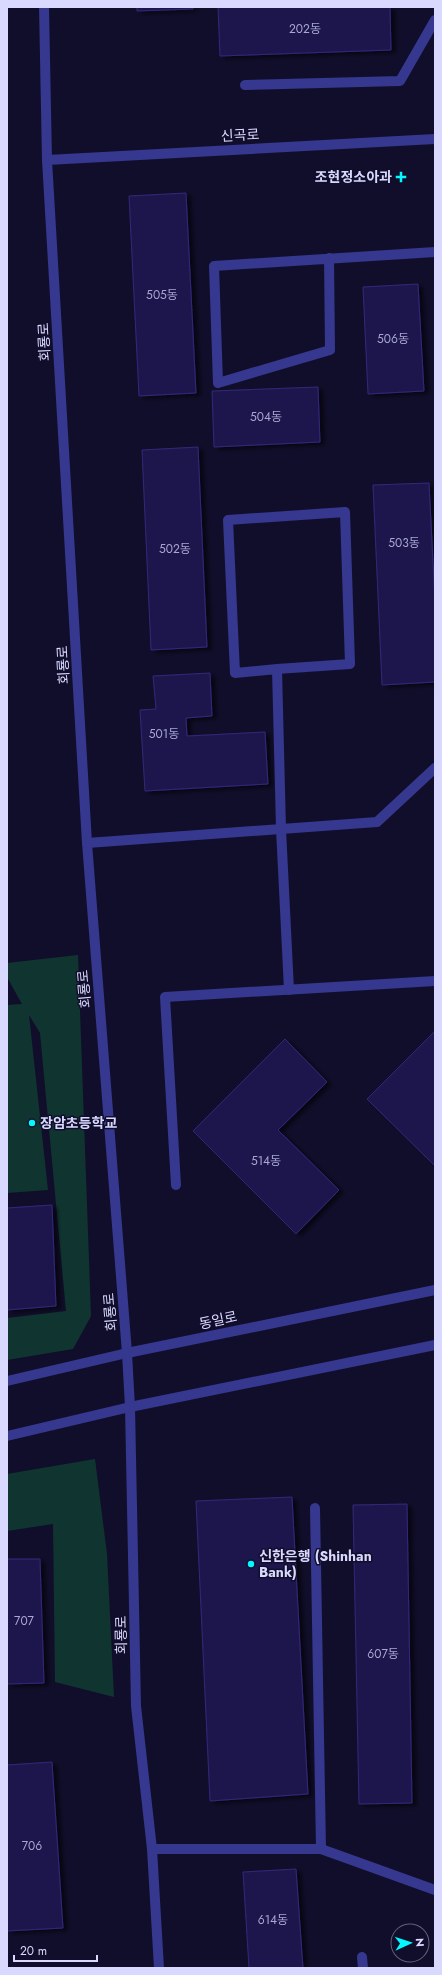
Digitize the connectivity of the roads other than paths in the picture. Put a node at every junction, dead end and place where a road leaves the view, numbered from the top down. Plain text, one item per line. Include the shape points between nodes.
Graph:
1 (44, 7) edge
2 (435, 20) edge
3 (245, 85) dead end
4 (435, 139) edge
5 (47, 160) junction
6 (435, 252) edge
7 (328, 258) junction
8 (277, 669) junction
9 (435, 768) edge
10 (281, 829) junction
11 (87, 842) junction
12 (435, 981) edge
13 (289, 990) junction
14 (176, 1185) dead end
15 (435, 1290) edge
16 (435, 1345) edge
17 (127, 1353) junction
18 (7, 1381) edge
19 (130, 1407) junction
20 (7, 1436) edge
21 (315, 1508) dead end
22 (152, 1849) junction
23 (321, 1849) junction
24 (435, 1890) edge
25 (362, 1957) dead end
26 (159, 1968) edge
27 (363, 1968) edge

1 - 5 street, 회룡로
2 - 3 street via 400,81
4 - 5 street, 신곡로
5 - 11 street, 회룡로
6 - 7 street
7 - 7 street via 214,266 218,383 330,350
8 - 8 street via 350,664 345,512 228,520 235,673
8 - 10 street
9 - 10 street via 377,822
10 - 11 street
10 - 13 street
11 - 17 street, 회룡로
12 - 13 street
13 - 14 street via 165,997
15 - 17 street, 동일로
16 - 19 street
17 - 18 street, 동일로
17 - 19 street, 회룡로
19 - 20 street
19 - 22 street, 회룡로 via 136,1706
21 - 23 street
22 - 23 street
22 - 26 street, 회룡로
23 - 24 street
25 - 27 street

